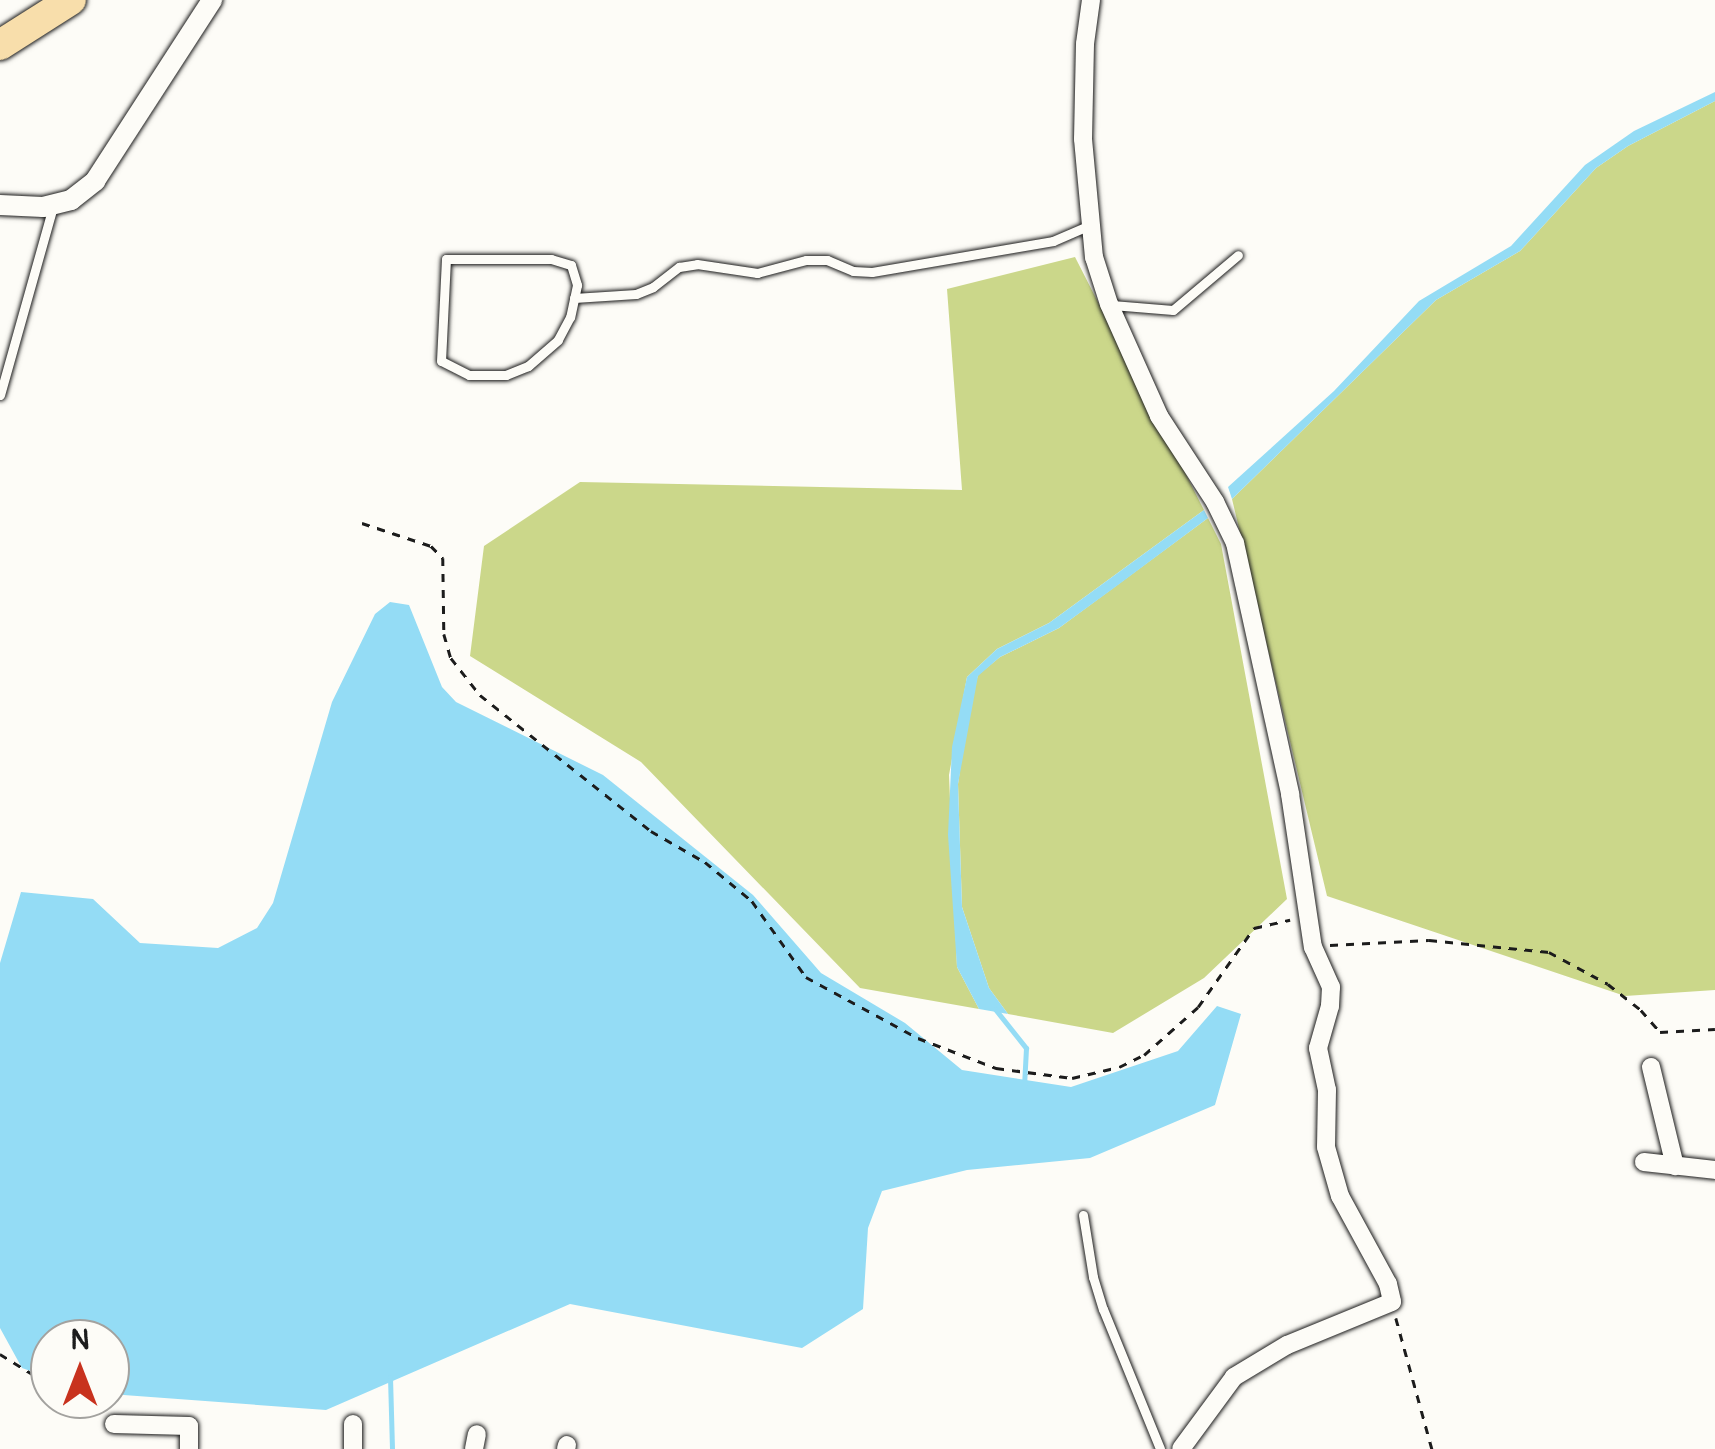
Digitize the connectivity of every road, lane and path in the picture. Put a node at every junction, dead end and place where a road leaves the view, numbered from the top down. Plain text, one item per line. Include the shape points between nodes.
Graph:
1 (70, 0) edge
2 (212, 0) edge
3 (1092, 0) edge
4 (0, 45) edge
5 (0, 204) edge
6 (54, 204) junction
7 (1090, 225) junction
8 (1238, 256) dead end
9 (574, 298) junction
10 (1109, 304) junction
11 (0, 395) edge
12 (362, 523) dead end
13 (1296, 918) dead end
14 (1312, 947) junction
15 (1715, 1028) edge
16 (1651, 1068) dead end
17 (1644, 1162) dead end
18 (1676, 1166) junction
19 (1715, 1170) edge
20 (1084, 1215) dead end
21 (1392, 1302) junction
22 (0, 1354) edge
23 (30, 1372) edge
24 (106, 1419) edge
25 (114, 1424) joint
26 (353, 1424) dead end
27 (189, 1449) edge
28 (353, 1449) edge
29 (1160, 1449) edge
30 (1181, 1449) edge
31 (1432, 1449) edge

1 - 4 highway
2 - 6 street via 117,154 71,200
3 - 7 street via 1083,138
5 - 6 street
6 - 11 lane
7 - 9 lane via 1053,241 872,272 827,260 757,273 697,264 679,267 636,294
7 - 10 street
8 - 10 lane via 1173,310
9 - 9 lane via 571,265 551,259 446,259 440,361 469,376 506,375 528,366 558,340
10 - 14 street via 1160,416 1235,543 1305,874
12 - 13 path via 432,546 443,558 444,634 451,658 480,695 651,832 705,862 752,901 806,977 918,1038 996,1068 1072,1078 1119,1068 1198,1007 1254,928
14 - 15 path via 1429,940 1549,952 1608,984 1660,1032
14 - 21 street via 1331,987 1318,1048 1327,1090 1326,1147 1340,1196
16 - 18 street
17 - 18 street
18 - 19 street
20 - 29 lane via 1092,1277
21 - 30 street via 1287,1345 1234,1377
21 - 31 path
22 - 23 path
24 - 25 path
25 - 27 street via 189,1426
26 - 28 street

